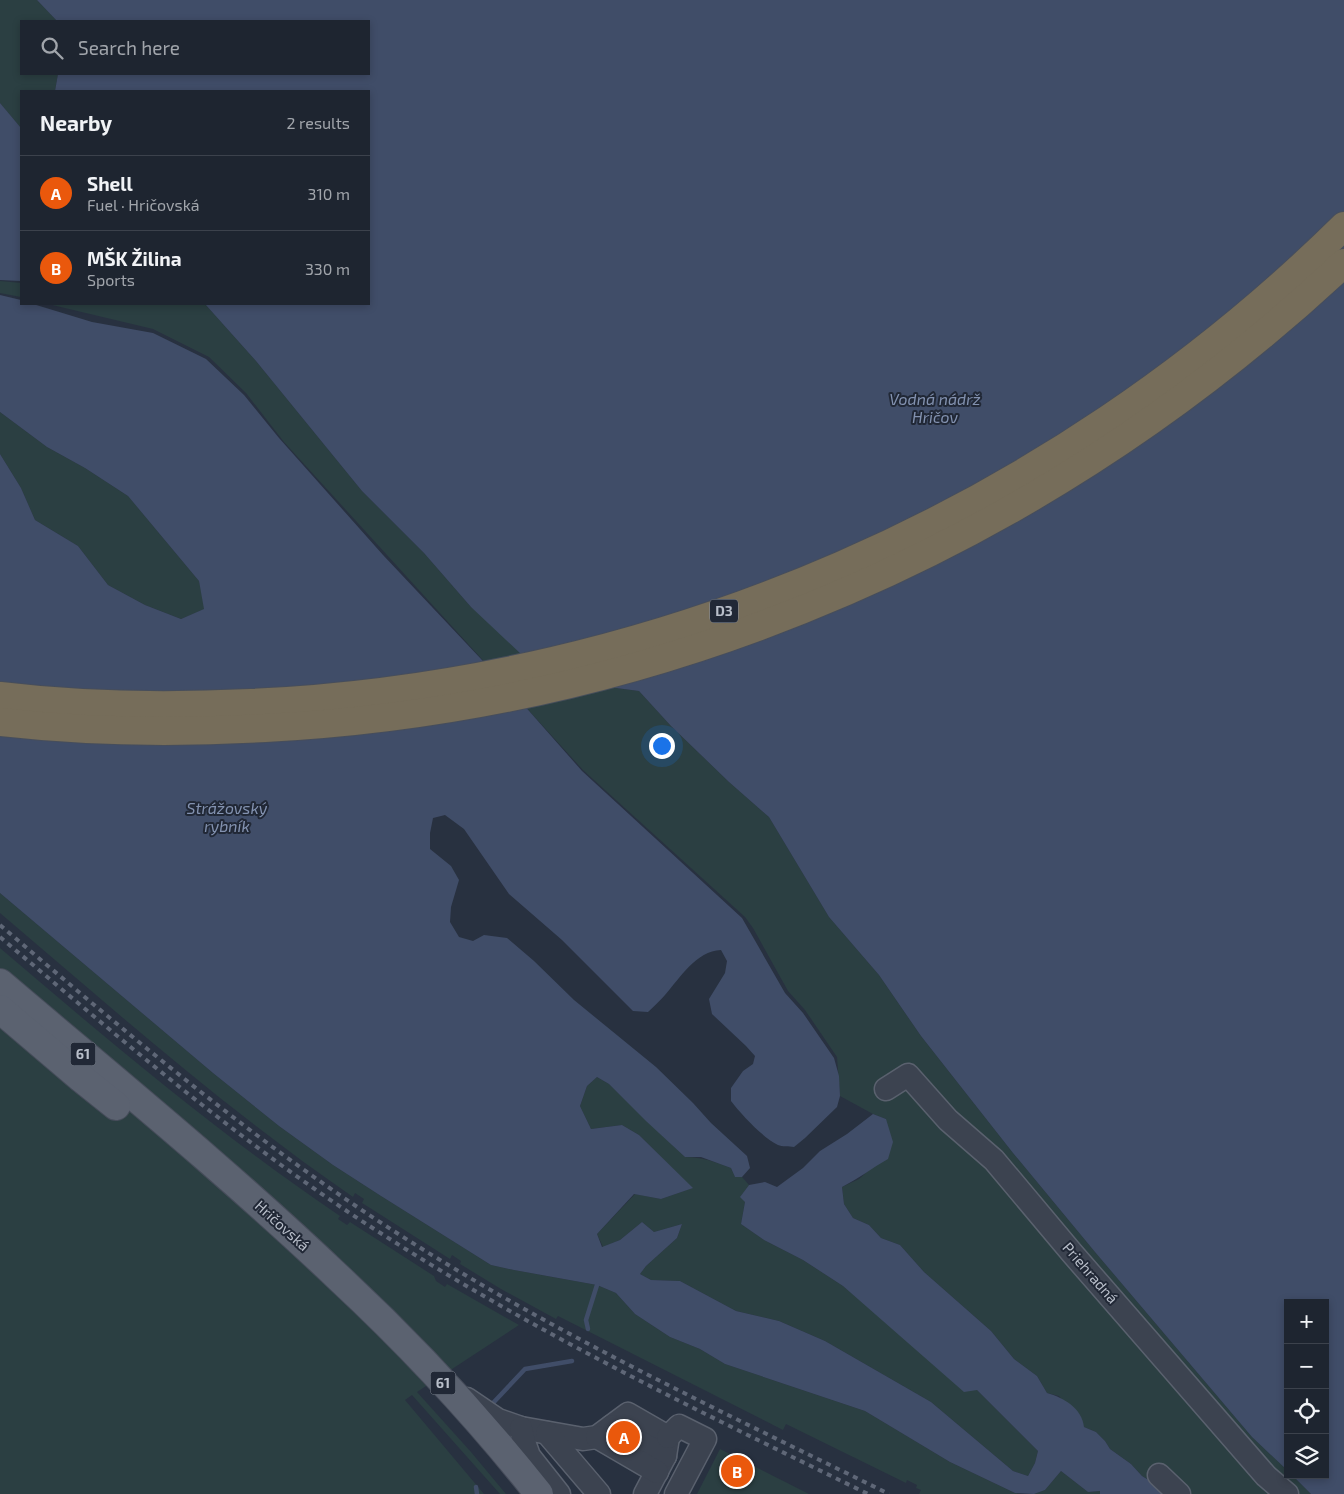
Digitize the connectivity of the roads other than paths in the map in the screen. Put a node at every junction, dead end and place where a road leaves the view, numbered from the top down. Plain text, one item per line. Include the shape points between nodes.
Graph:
1 (1344, 226) edge
2 (1344, 263) edge
3 (0, 696) edge
4 (0, 722) edge
5 (0, 984) edge
6 (0, 1009) edge
7 (886, 1089) dead end
8 (445, 1384) junction
9 (521, 1428) junction
10 (605, 1431) junction
11 (555, 1434) junction
12 (663, 1455) junction
13 (1159, 1475) dead end
14 (518, 1494) edge
15 (539, 1494) edge
16 (559, 1494) edge
17 (599, 1494) edge
18 (614, 1494) edge
19 (646, 1494) edge
20 (676, 1494) edge
21 (1179, 1494) edge
22 (1287, 1494) edge

1 - 3 highway, D3 via 1250,312 1188,362 1048,458 980,498 851,562 700,619 639,639 517,669 432,685 298,701 207,705 115,704
2 - 4 highway, D3 via 1267,332 1202,384 1063,479 935,550 860,586 710,644 573,683 482,703 382,718 207,731 114,730
5 - 8 main road, Hričovská / 61 via 298,1240
6 - 14 main road, Hričovská / 61 via 238,1208 332,1293 433,1397
7 - 22 street, Priehradná via 908,1075 948,1120 994,1160 1266,1476
8 - 9 street via 498,1420
8 - 15 main road, Hričovská / 61
9 - 11 street
9 - 16 street via 529,1456
10 - 11 street via 583,1439
10 - 12 street
10 - 12 street via 628,1414
11 - 17 street
11 - 18 street
12 - 19 street
12 - 20 street via 679,1426 705,1439
13 - 21 street

